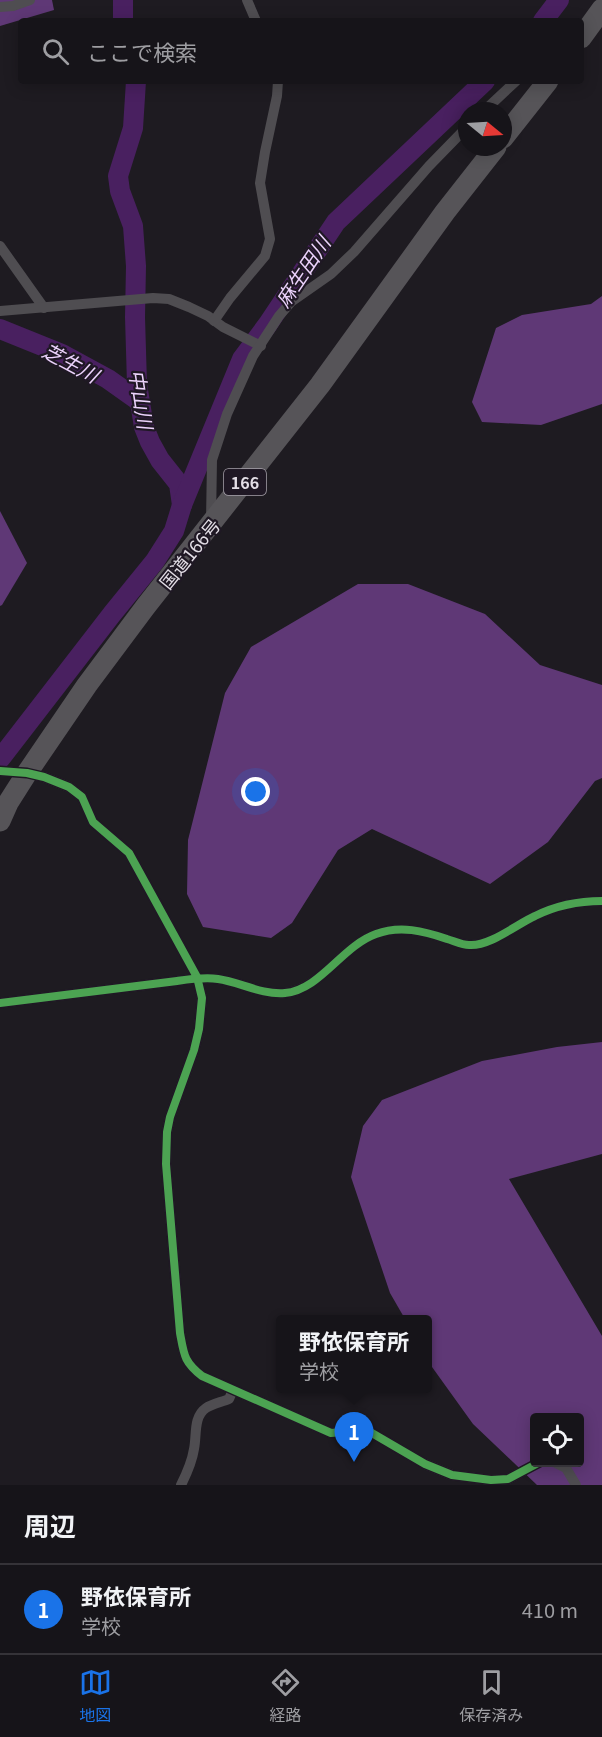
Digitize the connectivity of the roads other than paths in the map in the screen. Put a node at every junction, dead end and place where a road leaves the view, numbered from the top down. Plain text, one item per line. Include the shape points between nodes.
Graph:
1 (30, 0) edge
2 (247, 0) edge
3 (0, 8) edge
4 (602, 9) edge
5 (255, 18) edge
6 (584, 34) edge
7 (278, 84) edge
8 (513, 84) edge
9 (546, 84) edge
10 (494, 102) edge
11 (512, 127) edge
12 (458, 136) edge
13 (489, 156) edge
14 (0, 246) edge
15 (44, 308) junction
16 (0, 311) edge
17 (214, 321) junction
18 (261, 346) junction
19 (211, 525) junction
20 (0, 771) edge
21 (27, 773) junction
22 (0, 821) edge
23 (602, 901) edge
24 (198, 977) junction
25 (0, 1003) edge
26 (233, 1390) junction
27 (531, 1467) edge
28 (567, 1467) edge
29 (181, 1485) edge
30 (576, 1485) edge

1 - 3 street
2 - 5 street
4 - 6 highway
7 - 17 street via 260,183 270,240 265,256
8 - 10 street
9 - 11 highway
12 - 18 street via 354,252 291,302
13 - 19 highway, 国道166号 / 166
14 - 15 street
15 - 16 street
15 - 17 street via 169,299
17 - 18 street
18 - 19 street via 227,414 212,460
19 - 21 highway, 国道166号 / 166 via 87,685
20 - 21 street
21 - 22 highway, 国道166号 / 166
21 - 24 street via 69,787 82,796 93,822 129,853
23 - 24 street via 560,906 486,942 469,945 418,930 376,934 303,988 285,993
24 - 25 street
24 - 26 street via 202,998 199,1029 167,1132 176,1293 184,1355 190,1367
26 - 27 street via 331,1433 365,1429 452,1475 508,1479
26 - 29 street via 229,1399 199,1415 195,1448
28 - 30 street

